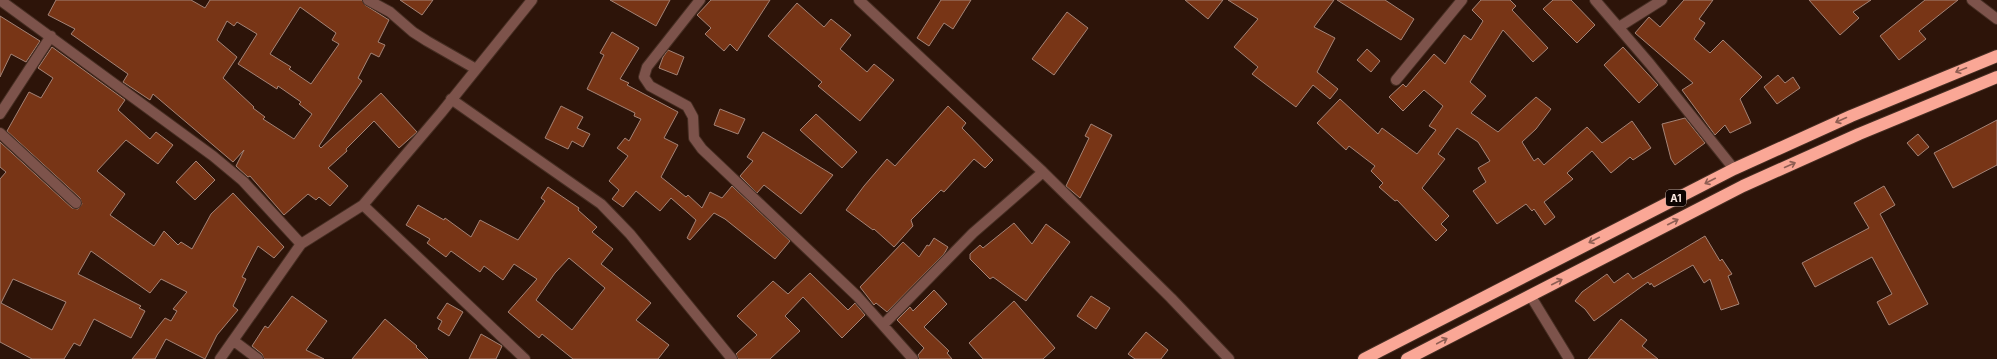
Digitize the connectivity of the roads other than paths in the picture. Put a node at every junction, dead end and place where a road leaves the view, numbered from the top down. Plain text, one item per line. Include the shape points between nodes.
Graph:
1 (0, 0) edge
2 (368, 0) edge
3 (532, 0) edge
4 (700, 0) edge
5 (859, 0) edge
6 (1462, 0) edge
7 (1595, 0) edge
8 (1662, 0) edge
9 (1972, 0) edge
10 (1997, 19) edge
11 (1619, 27) junction
12 (51, 36) junction
13 (1997, 56) edge
14 (476, 69) junction
15 (1997, 77) edge
16 (1396, 80) dead end
17 (451, 98) junction
18 (0, 114) edge
19 (0, 133) edge
20 (1734, 169) junction
21 (1043, 172) junction
22 (76, 203) dead end
23 (363, 206) junction
24 (301, 244) junction
25 (1530, 295) junction
26 (883, 325) junction
27 (234, 341) junction
28 (220, 359) edge
29 (258, 359) edge
30 (525, 359) edge
31 (732, 359) edge
32 (913, 359) edge
33 (1229, 359) edge
34 (1364, 359) edge
35 (1407, 359) edge
36 (1569, 359) edge

1 - 12 street
2 - 14 street via 390,12 418,35
3 - 14 street
4 - 26 street via 648,67 644,77 650,86 687,106 693,117 694,138 702,149 857,296
5 - 21 street
6 - 16 street
7 - 11 street
8 - 11 street
9 - 10 street
11 - 20 street
12 - 18 street
12 - 24 street via 214,156 243,181
13 -> 20 highway, A1 via 1851,116
14 - 17 street
25 -> 15 highway, A1 via 1743,186 1859,134
17 - 23 street
17 - 31 street via 601,204 630,234
19 - 22 street
20 -> 34 highway, A1
21 - 26 street via 973,233
21 - 33 street
23 - 24 street
23 - 30 street
24 - 27 street
35 -> 25 highway, A1
25 - 36 street
26 - 32 street
27 - 28 street
27 - 29 street

